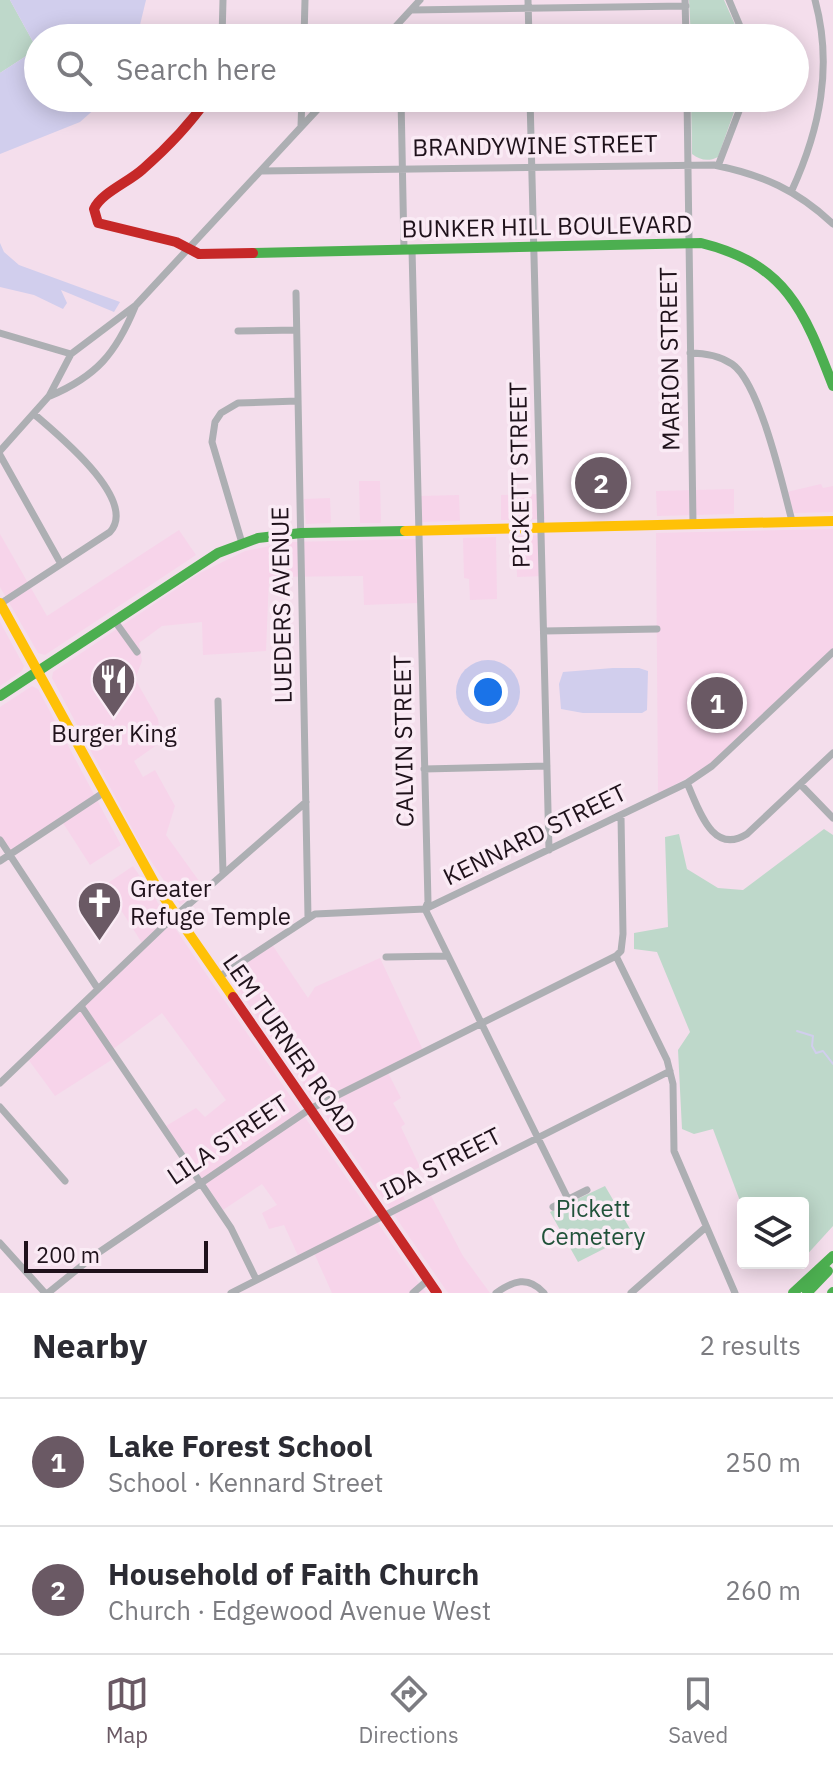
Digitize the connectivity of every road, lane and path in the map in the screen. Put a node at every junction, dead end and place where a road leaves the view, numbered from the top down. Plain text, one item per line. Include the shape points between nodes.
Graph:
1 (223, 0) edge
2 (420, 0) edge
3 (729, 0) edge
4 (815, 0) edge
5 (305, 1) edge
6 (686, 3) edge
7 (528, 4) edge
8 (411, 10) junction
9 (399, 23) edge
10 (222, 24) edge
11 (304, 24) edge
12 (529, 24) edge
13 (686, 24) edge
14 (739, 24) edge
15 (197, 112) edge
16 (302, 112) edge
17 (314, 112) edge
18 (401, 112) edge
19 (530, 112) edge
20 (687, 112) edge
21 (739, 112) edge
22 (301, 126) junction
23 (689, 164) junction
24 (532, 166) junction
25 (718, 166) junction
26 (402, 168) junction
27 (261, 171) junction
28 (792, 190) junction
29 (833, 224) edge
30 (689, 244) junction
31 (533, 247) junction
32 (189, 248) junction
33 (408, 250) junction
34 (296, 293) dead end
35 (136, 305) junction
36 (296, 330) junction
37 (238, 331) dead end
38 (0, 333) edge
39 (690, 353) junction
40 (71, 354) junction
41 (833, 386) edge
42 (49, 396) junction
43 (297, 401) junction
44 (34, 414) junction
45 (0, 453) edge
46 (792, 521) junction
47 (833, 521) edge
48 (693, 524) junction
49 (542, 527) junction
50 (418, 530) junction
51 (301, 533) junction
52 (242, 543) junction
53 (61, 564) junction
54 (0, 603) edge
55 (114, 620) junction
56 (657, 629) dead end
57 (544, 631) junction
58 (137, 652) dead end
59 (833, 652) edge
60 (37, 671) junction
61 (0, 696) edge
62 (218, 701) dead end
63 (833, 753) edge
64 (547, 766) junction
65 (424, 769) junction
66 (687, 783) junction
67 (800, 784) junction
68 (103, 793) junction
69 (306, 802) junction
70 (621, 816) junction
71 (833, 818) edge
72 (0, 840) edge
73 (549, 850) junction
74 (9, 855) junction
75 (0, 861) edge
76 (223, 873) junction
77 (425, 909) junction
78 (175, 915) junction
79 (308, 917) junction
80 (619, 954) junction
81 (448, 956) junction
82 (386, 957) dead end
83 (219, 977) junction
84 (98, 989) junction
85 (81, 1006) junction
86 (481, 1024) junction
87 (670, 1071) junction
88 (2, 1078) edge
89 (0, 1107) edge
90 (310, 1109) junction
91 (538, 1137) junction
92 (65, 1181) dead end
93 (201, 1183) junction
94 (587, 1190) dead end
95 (568, 1199) junction
96 (553, 1207) dead end
97 (383, 1215) junction
98 (706, 1227) junction
99 (0, 1243) edge
100 (833, 1256) edge
101 (833, 1265) edge
102 (256, 1279) junction
103 (428, 1280) junction
104 (243, 1290) edge
105 (46, 1293) edge
106 (231, 1293) edge
107 (413, 1293) edge
108 (437, 1293) edge
109 (496, 1293) edge
110 (544, 1293) edge
111 (631, 1293) edge
112 (735, 1293) edge
113 (793, 1293) edge
114 (807, 1293) edge

1 - 10 street
2 - 8 street
3 - 14 street
4 - 28 street via 824,32 826,91 817,131
5 - 11 street
6 - 7 street
6 - 13 street
7 - 8 street
7 - 12 street
8 - 9 street
15 - 32 main road, BUNKER HILL BOULEVARD via 125,184 100,197 94,209 103,226
16 - 22 street
17 - 22 street
18 - 26 street, CALVIN STREET
19 - 24 street, PICKETT STREET
20 - 23 street, MARION STREET
21 - 25 street
22 - 27 street
23 - 24 street, BRANDYWINE STREET
23 - 25 street, BRANDYWINE STREET
23 - 30 street, MARION STREET
24 - 26 street, BRANDYWINE STREET
24 - 31 street, PICKETT STREET
25 - 28 street, BRANDYWINE STREET
26 - 27 street, BRANDYWINE STREET
26 - 33 street, CALVIN STREET
27 - 32 street
28 - 29 street, BRANDYWINE STREET
30 - 31 main road, BUNKER HILL BOULEVARD
30 - 39 street, MARION STREET
30 - 41 main road, BUNKER HILL BOULEVARD via 731,250 767,269 800,310
31 - 33 main road, BUNKER HILL BOULEVARD
31 - 49 street, PICKETT STREET
32 - 33 main road, BUNKER HILL BOULEVARD via 199,254
32 - 35 street
33 - 50 street, CALVIN STREET
34 - 36 street, LUEDERS AVENUE
35 - 40 street
35 - 42 street via 104,363
36 - 37 street
36 - 43 street, LUEDERS AVENUE
38 - 40 street
39 - 46 street via 731,363 748,383
39 - 48 street, MARION STREET
40 - 42 street
42 - 44 street
43 - 51 street, LUEDERS AVENUE
43 - 52 street via 238,403 215,422 212,442
44 - 45 street
44 - 53 street via 98,476 117,512 110,532
45 - 53 street
46 - 47 main road
46 - 48 main road
48 - 49 main road
49 - 50 main road
49 - 57 street, PICKETT STREET
50 - 51 main road
50 - 65 street, CALVIN STREET
51 - 52 main road
51 - 69 street, LUEDERS AVENUE
52 - 55 main road via 203,561
53 - 54 street
54 - 60 main road, LEM TURNER ROAD
55 - 58 street
55 - 60 main road
56 - 57 street
57 - 64 street, PICKETT STREET
59 - 66 street, KENNARD STREET via 712,766
60 - 61 main road
60 - 68 main road, LEM TURNER ROAD
62 - 76 street
63 - 67 street
64 - 65 street
64 - 73 street, PICKETT STREET
65 - 77 street, CALVIN STREET
66 - 67 street via 713,834 731,841 747,834
66 - 70 street, KENNARD STREET
67 - 71 street
68 - 74 street
68 - 78 main road, LEM TURNER ROAD
69 - 76 street
69 - 79 street, LUEDERS AVENUE
70 - 73 street, KENNARD STREET
70 - 80 street
72 - 74 street
73 - 77 street, KENNARD STREET
74 - 75 street
74 - 84 street
76 - 78 street
77 - 79 street, KENNARD STREET
77 - 81 street, CALVIN STREET
78 - 83 main road, LEM TURNER ROAD
78 - 84 street
79 - 83 street, KENNARD STREET
80 - 86 street, LILA STREET
80 - 87 street
81 - 82 street
81 - 86 street, CALVIN STREET
83 - 90 main road, LEM TURNER ROAD
84 - 85 street
85 - 88 street
85 - 93 street
86 - 90 street, LILA STREET
86 - 91 street, CALVIN STREET
87 - 91 street, IDA STREET
87 - 98 street via 674,1151
89 - 92 street
90 - 93 street, LILA STREET
90 - 97 main road, LEM TURNER ROAD
91 - 95 street, CALVIN STREET
91 - 97 street, IDA STREET
93 - 102 street
93 - 105 street, LILA STREET
94 - 95 street
95 - 96 street
97 - 102 street, IDA STREET
97 - 103 main road, LEM TURNER ROAD
98 - 111 street
98 - 112 street
99 - 105 street
100 - 113 main road
101 - 114 main road
102 - 104 street, IDA STREET
103 - 107 street
103 - 108 main road, LEM TURNER ROAD
104 - 106 street, IDA STREET
109 - 110 street via 521,1280

